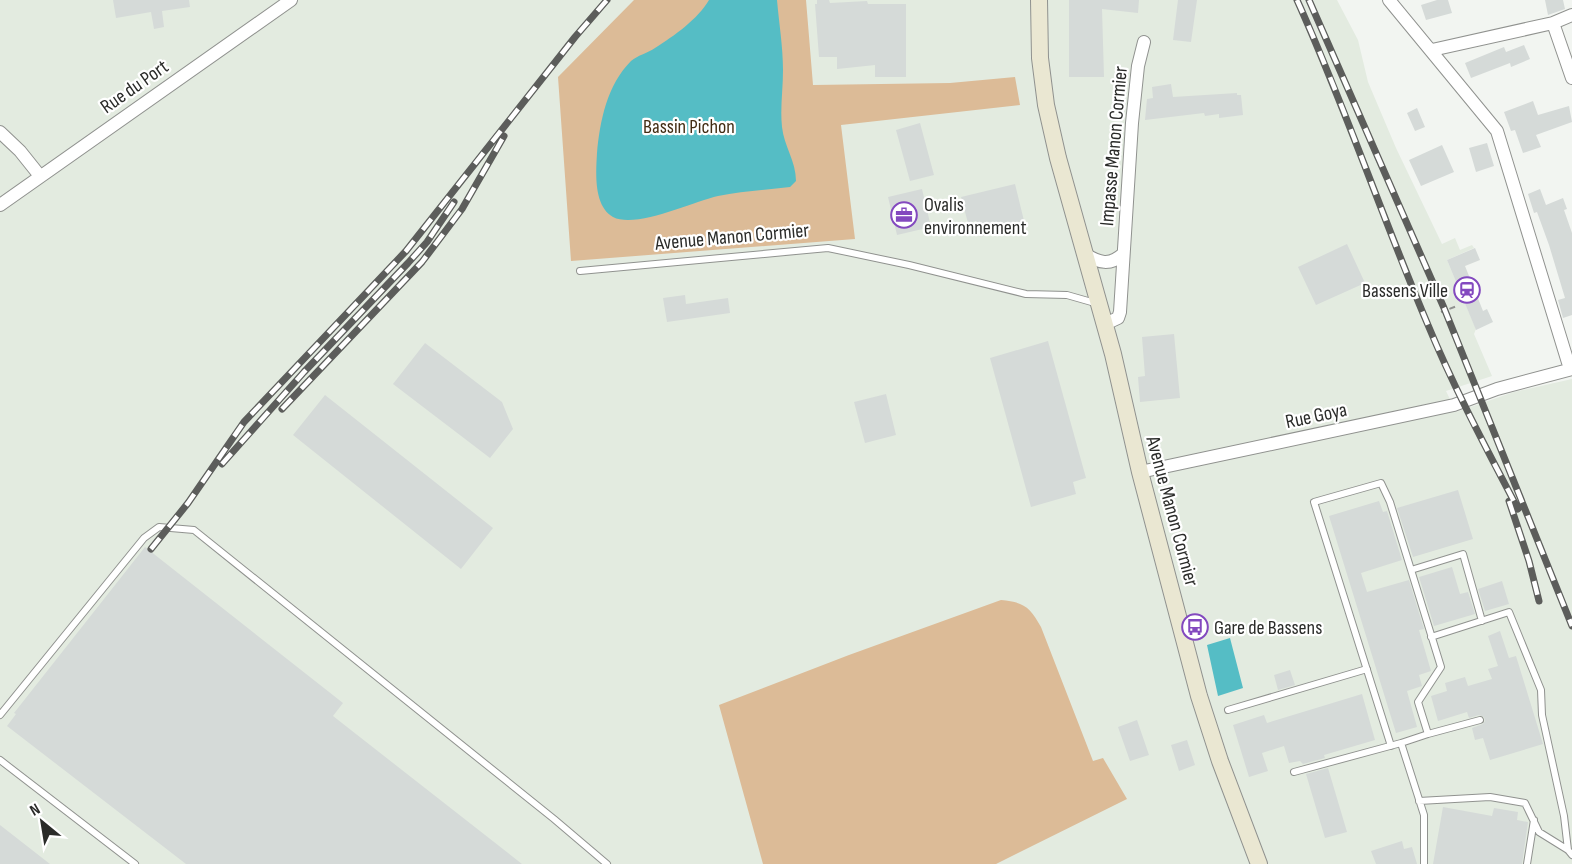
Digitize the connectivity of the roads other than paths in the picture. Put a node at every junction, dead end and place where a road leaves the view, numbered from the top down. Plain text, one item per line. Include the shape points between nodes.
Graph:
1 (291, 0) edge
2 (1039, 0) edge
3 (1389, 0) edge
4 (1572, 15) edge
5 (1553, 22) junction
6 (1144, 42) dead end
7 (1431, 50) junction
8 (1572, 78) edge
9 (0, 132) edge
10 (40, 176) junction
11 (0, 205) edge
12 (1084, 254) junction
13 (1124, 254) junction
14 (580, 271) dead end
15 (1099, 303) junction
16 (1105, 324) junction
17 (1571, 369) edge
18 (1140, 472) junction
19 (1411, 570) junction
20 (1482, 621) junction
21 (1431, 637) junction
22 (1367, 669) junction
23 (1228, 710) dead end
24 (0, 715) edge
25 (1480, 720) dead end
26 (1428, 734) junction
27 (1401, 742) junction
28 (1390, 746) junction
29 (0, 760) edge
30 (1293, 772) dead end
31 (1419, 801) junction
32 (1534, 820) junction
33 (1570, 853) edge
34 (135, 864) edge
35 (607, 864) edge
36 (1259, 864) edge
37 (1424, 864) edge
38 (1527, 864) edge

1 - 10 street, Rue du Port
2 - 12 street, Avenue Manon Cormier via 1046,105
3 - 7 street
4 - 5 street
5 - 7 street
5 - 8 street
6 - 13 street, Impasse Manon Cormier via 1138,66
7 - 17 street via 1497,132
9 - 10 street
10 - 11 street, Rue du Port
12 - 13 street, Impasse Manon Cormier via 1109,263
12 - 15 street, Avenue Manon Cormier
13 - 16 street, Impasse Manon Cormier via 1120,312 1118,318
14 - 15 lane, Avenue Manon Cormier via 828,248 1026,294 1067,295
15 - 16 street, Avenue Manon Cormier
16 - 18 street, Avenue Manon Cormier
17 - 18 street, Rue Goya via 1497,388 1454,405
18 - 36 street, Avenue Manon Cormier via 1199,696
19 - 20 lane via 1463,554
19 - 21 lane
19 - 22 lane via 1381,483 1314,502
20 - 21 lane
20 - 33 lane via 1509,612 1541,690 1542,715
21 - 26 lane via 1441,667 1418,702
22 - 23 lane
22 - 28 lane
24 - 35 lane via 144,538 159,527 194,530
25 - 26 lane
26 - 27 lane
27 - 28 lane
27 - 31 lane
28 - 30 lane
29 - 34 lane
31 - 32 lane via 1490,797 1526,803
31 - 37 lane via 1424,815
32 - 33 lane via 1539,832
32 - 38 lane

